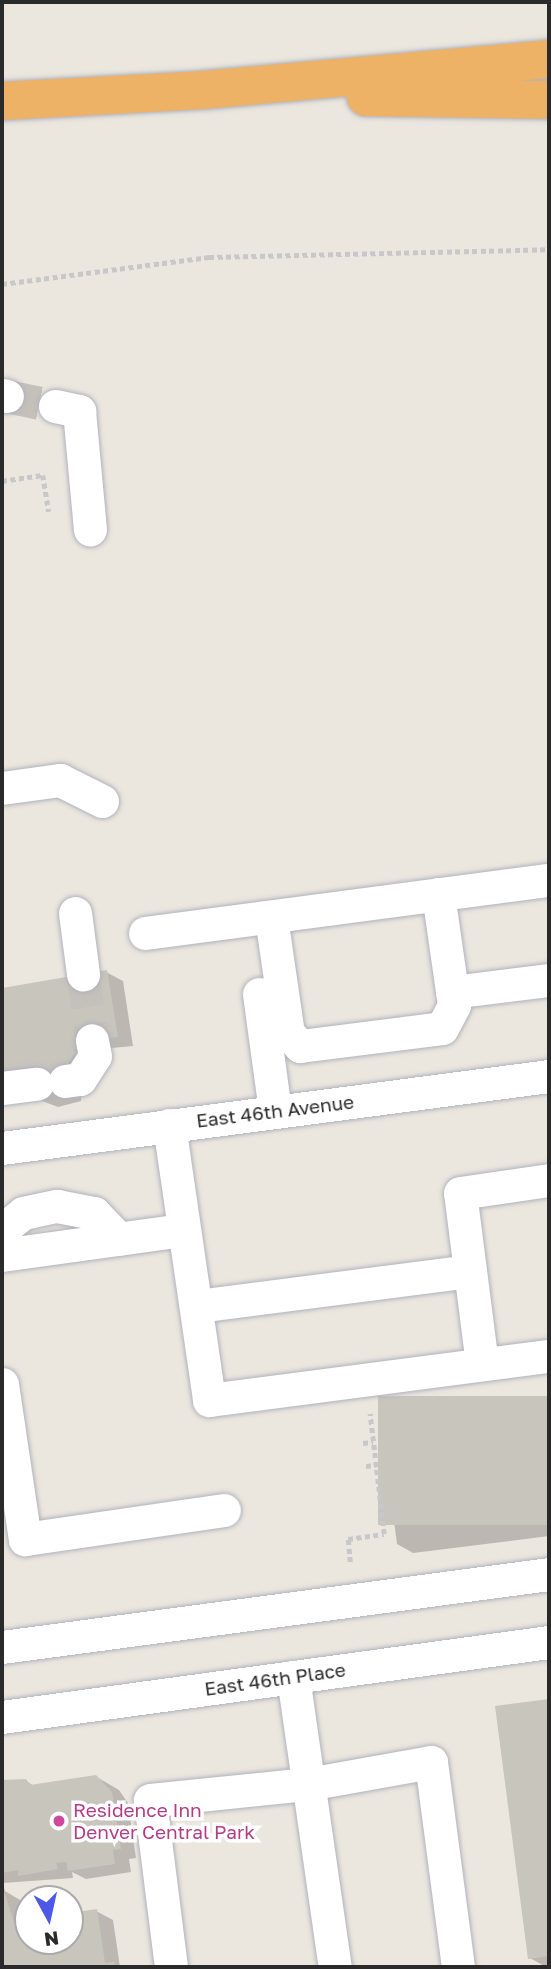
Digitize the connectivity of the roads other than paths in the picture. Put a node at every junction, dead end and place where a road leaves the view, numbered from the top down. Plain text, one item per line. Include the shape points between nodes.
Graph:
1 (549, 59) edge
2 (203, 90) junction
3 (549, 100) edge
4 (2, 101) edge
5 (55, 406) tunnel mouth
6 (90, 529) dead end
7 (2, 788) edge
8 (102, 801) dead end
9 (549, 880) edge
10 (438, 894) junction
11 (75, 913) dead end
12 (260, 918) junction
13 (145, 933) dead end
14 (83, 974) tunnel mouth
15 (549, 980) edge
16 (452, 992) junction
17 (92, 1040) tunnel mouth
18 (549, 1076) edge
19 (2, 1088) edge
20 (275, 1111) junction
21 (169, 1125) junction
22 (2, 1147) edge
23 (549, 1180) edge
24 (2, 1230) edge
25 (183, 1230) junction
26 (119, 1239) junction
27 (2, 1255) edge
28 (470, 1271) junction
29 (197, 1306) junction
30 (549, 1356) edge
31 (482, 1364) junction
32 (2, 1384) edge
33 (224, 1510) dead end
34 (549, 1574) edge
35 (549, 1642) edge
36 (2, 1647) edge
37 (293, 1677) junction
38 (2, 1717) edge
39 (308, 1784) junction
40 (171, 1967) edge
41 (335, 1967) edge
42 (458, 1967) edge

1 - 2 highway
2 - 3 highway via 477,102
2 - 4 highway
5 - 6 street via 79,411
7 - 8 street via 60,780
9 - 10 street
10 - 12 street
10 - 16 street
11 - 14 street
12 - 13 street
12 - 16 street via 288,1033 300,1046 442,1028 454,1005
12 - 20 street
15 - 16 street
17 - 19 street via 95,1056 80,1079
18 - 20 street, East 46th Avenue
20 - 21 street, East 46th Avenue
21 - 22 street, East 46th Avenue
21 - 25 street
23 - 28 street via 460,1193
24 - 26 street via 23,1213 57,1206 94,1213
25 - 26 street
25 - 29 street
26 - 27 street
28 - 29 street
28 - 31 street
29 - 31 street via 209,1400
30 - 31 street
32 - 33 street via 25,1539
34 - 36 street
35 - 37 street, East 46th Place
37 - 38 street, East 46th Place
37 - 39 street
39 - 40 street via 150,1800
39 - 41 street
39 - 42 street via 431,1762

